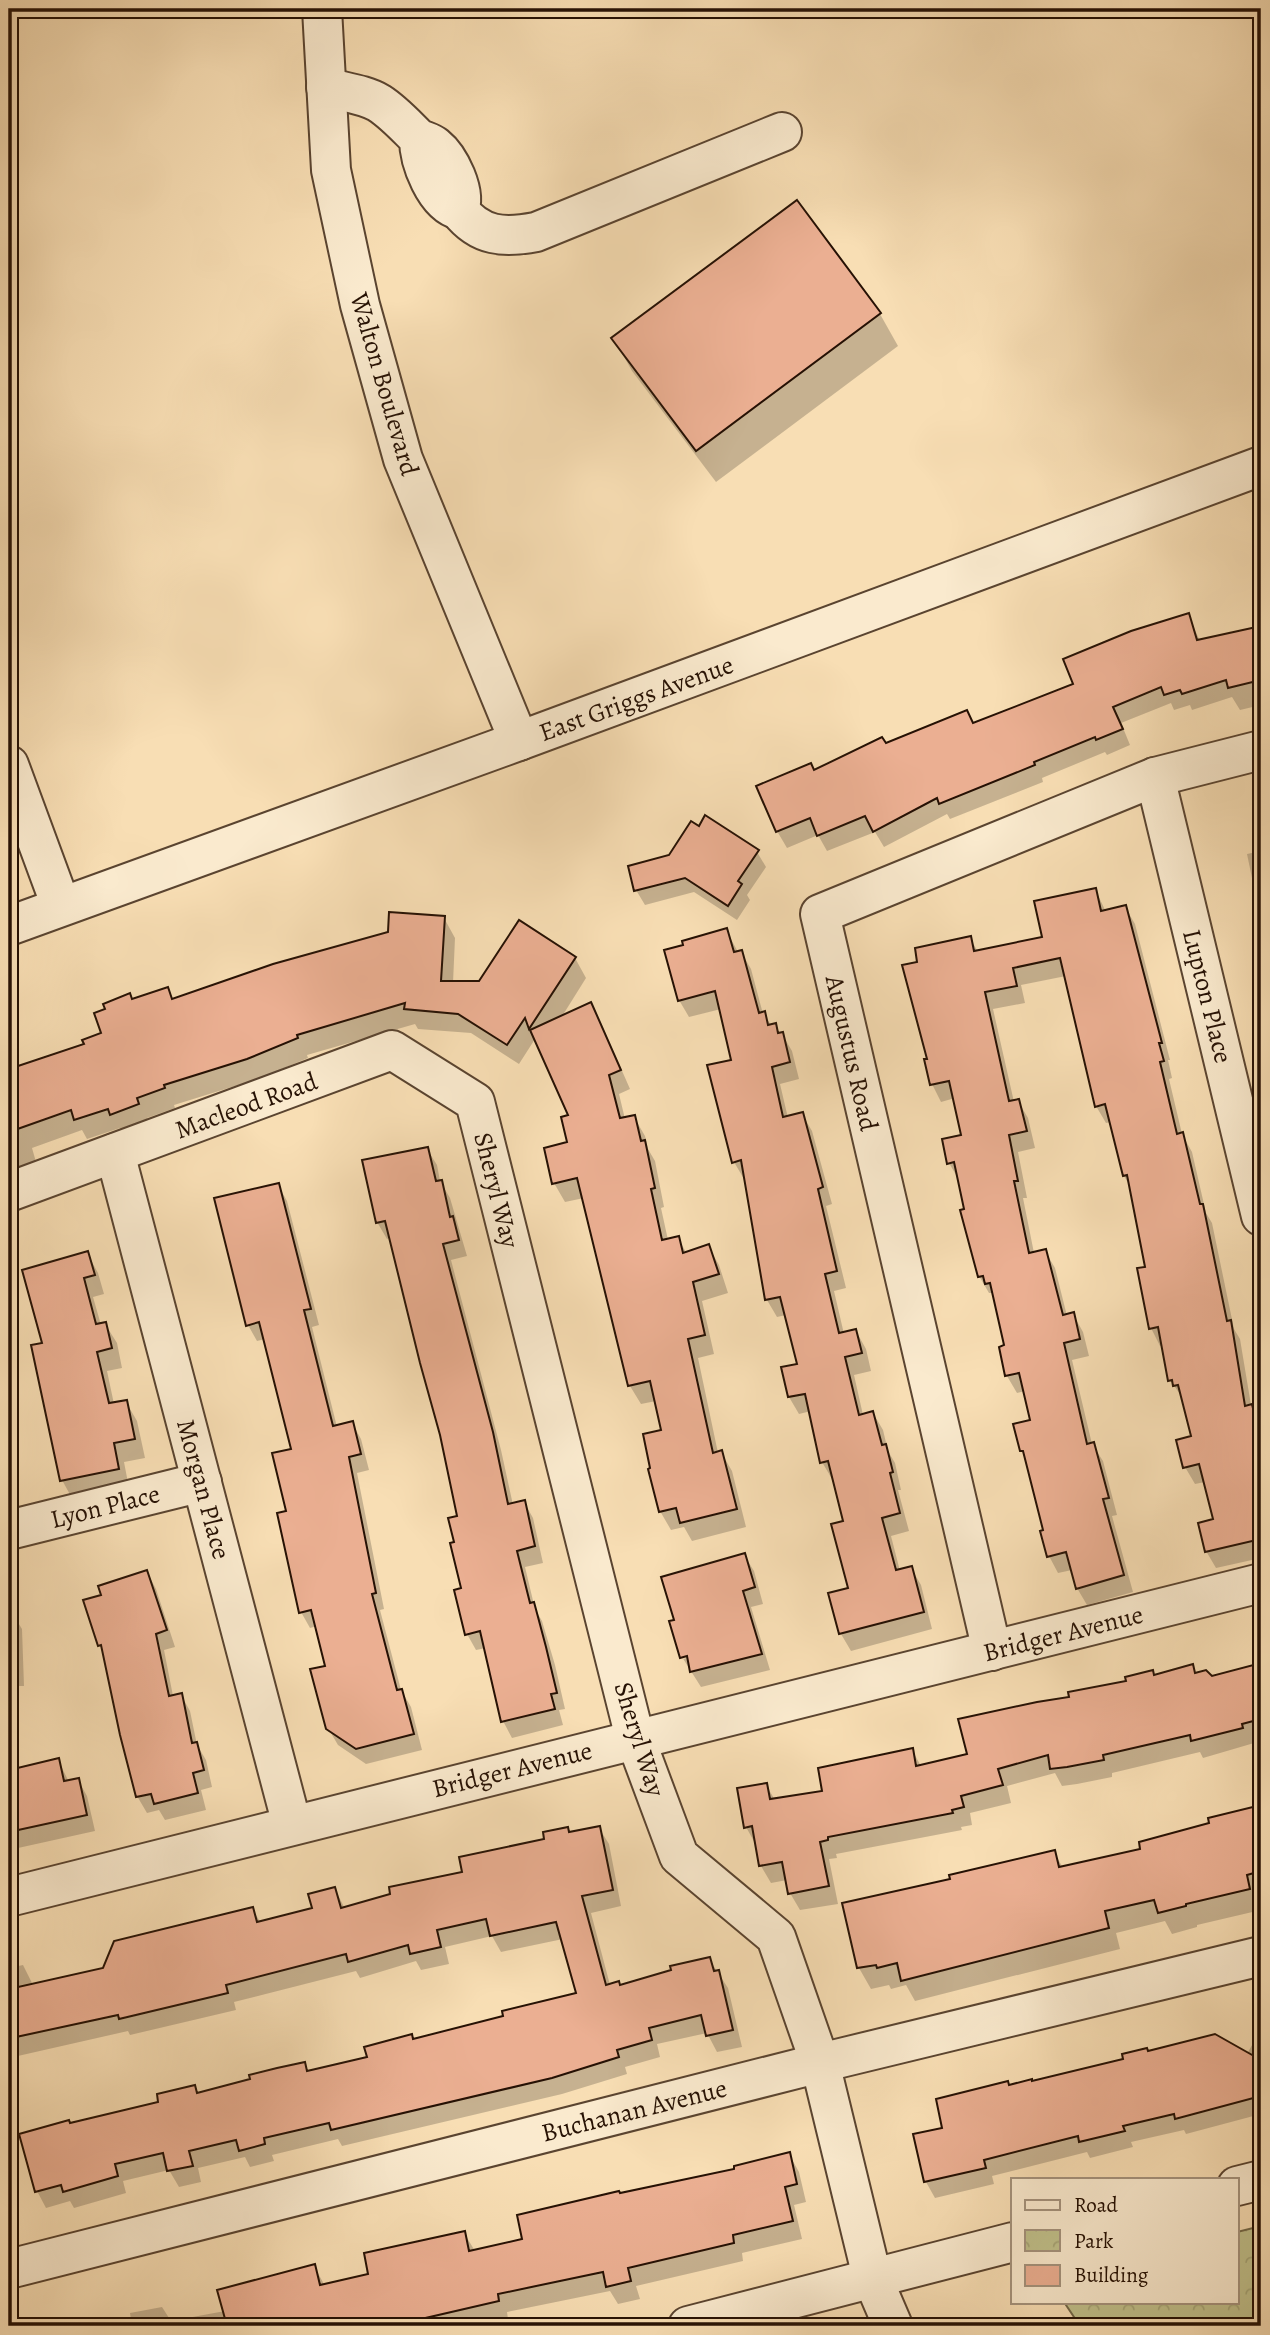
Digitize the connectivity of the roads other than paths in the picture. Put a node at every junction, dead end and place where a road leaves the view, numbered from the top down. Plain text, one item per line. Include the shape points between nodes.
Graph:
1 (322, 9) edge
2 (326, 87) junction
3 (782, 132) dead end
4 (1261, 466) edge
5 (519, 741) junction
6 (1261, 750) edge
7 (10, 775) edge
8 (1155, 777) junction
9 (61, 906) junction
10 (9, 926) edge
11 (475, 1102) joint
12 (115, 1153) junction
13 (9, 1192) edge
14 (1261, 1216) edge
15 (202, 1482) junction
16 (9, 1530) edge
17 (1261, 1583) edge
18 (992, 1651) junction
19 (635, 1738) junction
20 (292, 1825) junction
21 (9, 1897) edge
22 (1261, 1956) edge
23 (820, 2063) junction
24 (1261, 2180) edge
25 (1238, 2186) edge
26 (1011, 2242) edge
27 (9, 2269) edge
28 (872, 2277) junction
29 (688, 2326) edge
30 (893, 2326) edge

1 - 2 street, Walton Boulevard
2 - 3 street via 377,102 400,119 419,139 419,153 443,201 470,223 492,234 513,237 536,232
2 - 5 street, Walton Boulevard via 334,183 360,305 404,459
4 - 5 street, East Griggs Avenue
5 - 9 street, East Griggs Avenue
6 - 8 street, Augustus Road
7 - 9 street
8 - 14 street, Lupton Place
8 - 18 street, Augustus Road via 820,914
9 - 10 street, East Griggs Avenue
11 - 12 street, Macleod Road via 392,1050
11 - 19 street, Sheryl Way
12 - 13 street, Macleod Road
12 - 15 street, Morgan Place
15 - 16 street, Lyon Place
15 - 20 street, Morgan Place
17 - 18 street, Bridger Avenue
18 - 19 street, Bridger Avenue
19 - 20 street, Bridger Avenue
19 - 23 street, Sheryl Way via 679,1856 776,1937
20 - 21 street, Bridger Avenue
22 - 23 street, Buchanan Avenue
23 - 27 street, Buchanan Avenue
23 - 28 street, Sheryl Way
24 - 25 street
26 - 28 street
28 - 29 street
28 - 30 street, Sheryl Way

